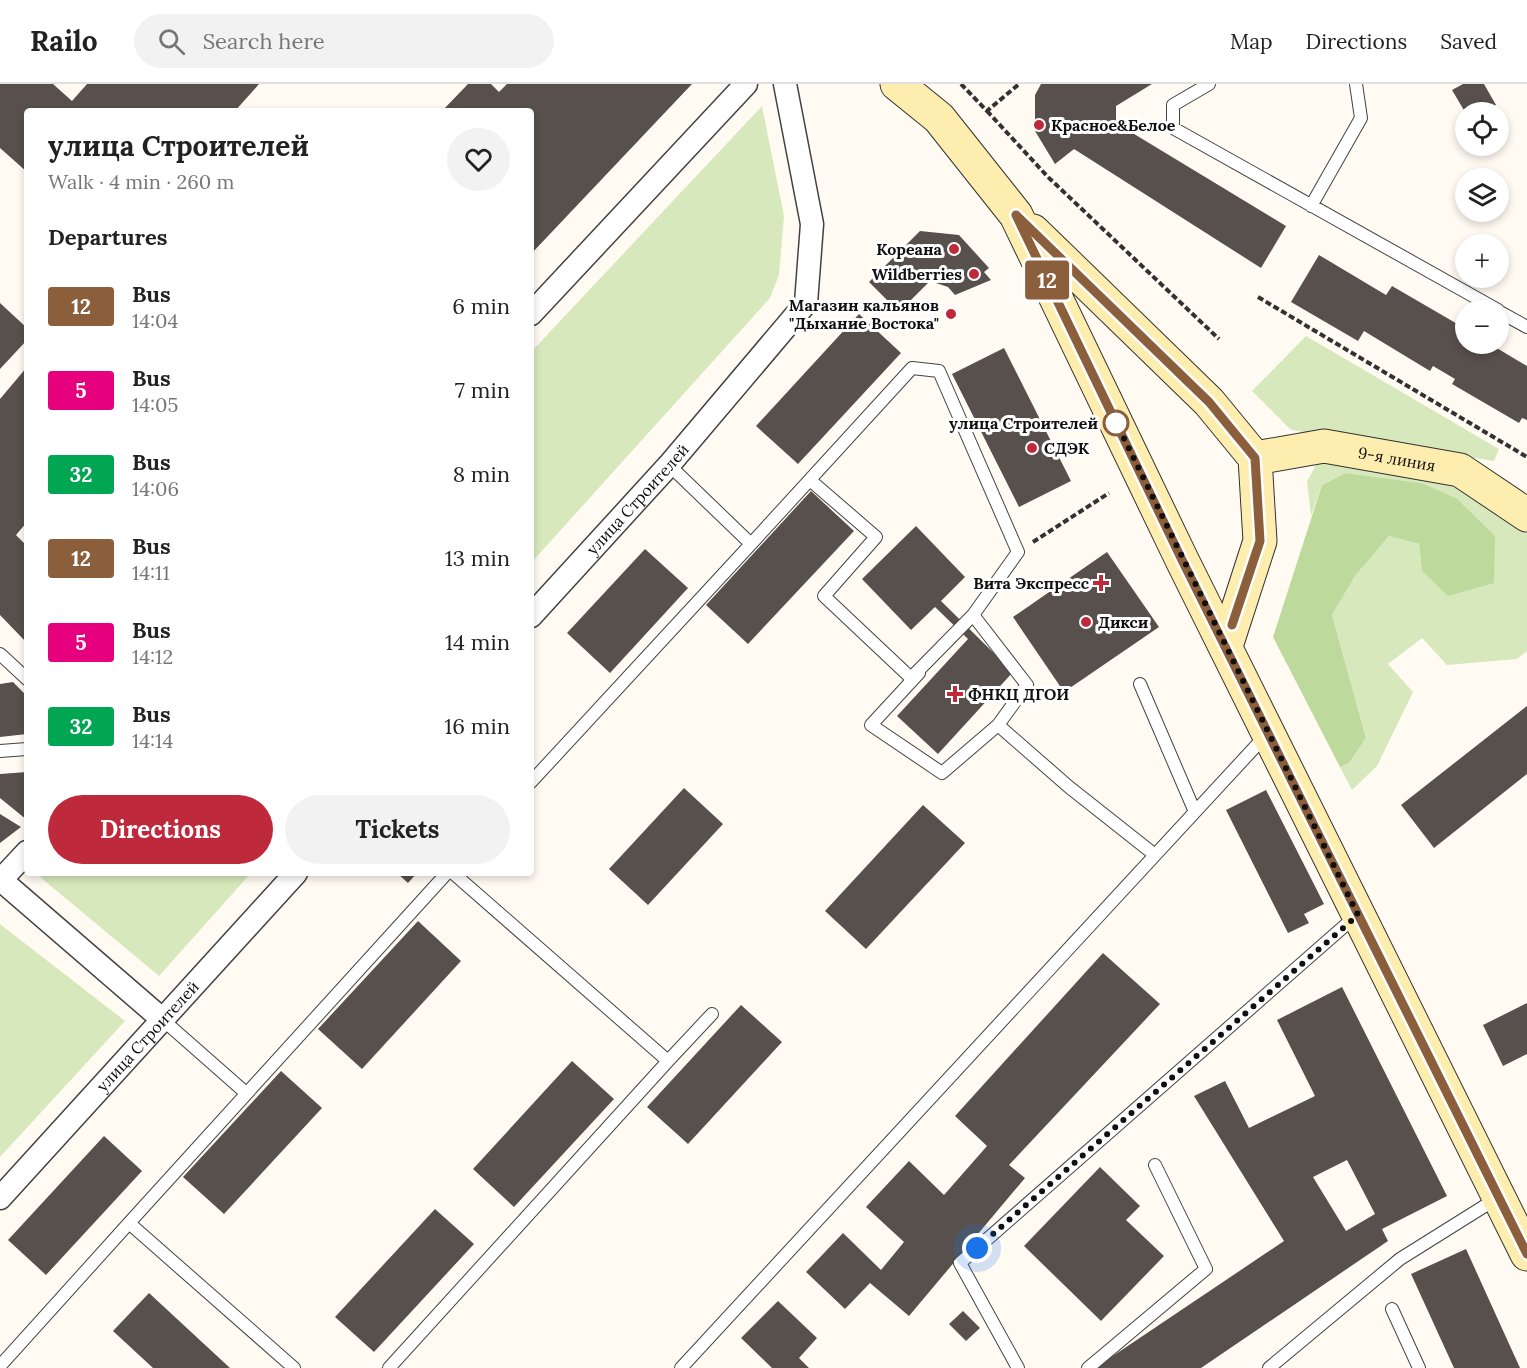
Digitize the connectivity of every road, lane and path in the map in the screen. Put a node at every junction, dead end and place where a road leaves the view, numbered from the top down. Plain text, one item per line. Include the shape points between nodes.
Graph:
1 (746, 84) edge
2 (785, 84) edge
3 (897, 84) edge
4 (961, 84) edge
5 (1019, 84) edge
6 (1209, 84) edge
7 (1356, 84) edge
8 (987, 111) junction
9 (1311, 206) junction
10 (1016, 215) junction
11 (1258, 297) dead end
12 (1478, 300) edge
13 (534, 311) edge
14 (1509, 317) edge
15 (1527, 327) edge
16 (1219, 339) dead end
17 (1527, 457) edge
18 (1255, 458) junction
19 (669, 465) junction
20 (810, 480) junction
21 (1109, 493) dead end
22 (1527, 515) edge
23 (751, 544) junction
24 (1018, 552) junction
25 (534, 613) edge
26 (973, 615) junction
27 (1226, 645) junction
28 (0, 654) edge
29 (13, 666) junction
30 (0, 668) edge
31 (24, 676) edge
32 (1140, 684) dead end
33 (998, 725) junction
34 (1268, 733) junction
35 (24, 749) edge
36 (0, 751) edge
37 (534, 779) edge
38 (1195, 812) junction
39 (24, 855) edge
40 (1155, 855) junction
41 (293, 876) edge
42 (444, 876) edge
43 (456, 876) edge
44 (0, 880) edge
45 (1358, 915) junction
46 (712, 1014) dead end
47 (163, 1020) junction
48 (668, 1060) junction
49 (246, 1093) junction
50 (1155, 1165) dead end
51 (1499, 1197) junction
52 (0, 1198) edge
53 (129, 1223) junction
54 (1527, 1254) edge
55 (1392, 1309) dead end
56 (0, 1366) edge
57 (294, 1368) edge
58 (389, 1368) edge
59 (681, 1368) edge
60 (1018, 1368) edge
61 (1088, 1368) edge
62 (1269, 1368) edge
63 (1419, 1368) edge

1 - 13 street
2 - 19 street, улица Строителей via 812,224 806,303
3 - 10 street via 939,118
4 - 8 path
5 - 8 path
6 - 9 lane via 1173,105 1173,128
7 - 9 lane via 1361,118
8 - 16 path via 1048,177
9 - 12 lane
10 - 18 street via 1209,402
10 - 27 street
11 - 17 path
14 - 15 lane
18 - 22 street, 9-я линия via 1324,446 1460,470
18 - 27 street via 1260,541
19 - 23 lane
19 - 25 street, улица Строителей
20 - 23 lane
20 - 24 lane via 912,368 939,370
20 - 26 lane via 876,537 824,596 911,678
21 - 24 path
23 - 37 lane
24 - 26 lane
26 - 33 lane via 1027,685
26 - 33 lane via 871,725 942,773
27 - 34 street
28 - 29 lane
29 - 30 lane
29 - 31 lane
32 - 38 lane
33 - 40 lane
34 - 38 lane
34 - 45 street
35 - 36 lane
38 - 40 lane
39 - 44 street
40 - 59 lane
41 - 47 street, улица Строителей
42 - 49 lane
43 - 48 lane
44 - 47 street
45 - 51 street
45 - 60 lane via 960,1263
46 - 48 lane
47 - 49 lane
47 - 52 street, улица Строителей
48 - 58 lane
49 - 53 lane
50 - 61 lane via 1206,1269
51 - 54 street
51 - 62 lane via 1400,1259
53 - 56 lane
53 - 57 lane
55 - 63 lane

